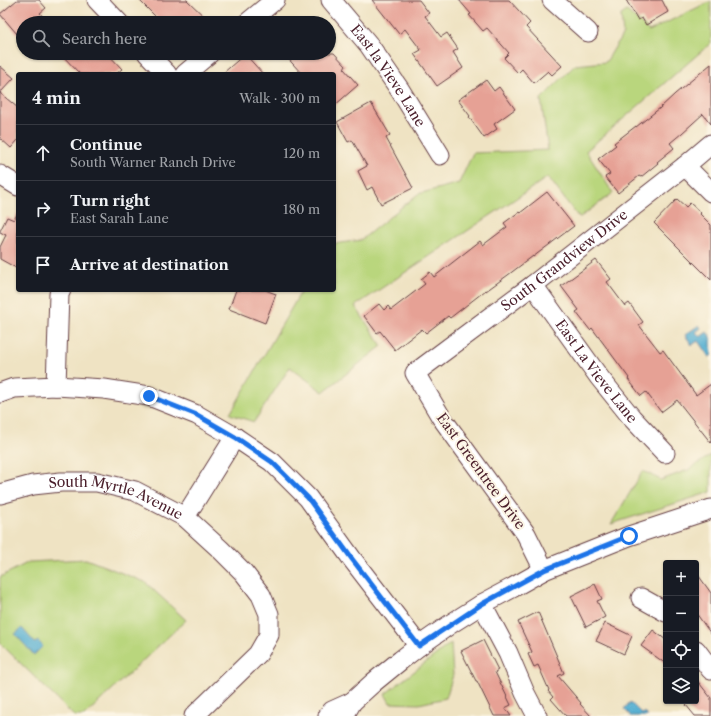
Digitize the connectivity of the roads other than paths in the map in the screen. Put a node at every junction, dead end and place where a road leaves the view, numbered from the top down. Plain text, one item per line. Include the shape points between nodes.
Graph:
1 (97, 0) edge
2 (275, 0) edge
3 (331, 0) edge
4 (552, 0) edge
5 (112, 16) edge
6 (256, 16) edge
7 (588, 32) dead end
8 (154, 60) edge
9 (202, 60) edge
10 (165, 72) edge
11 (187, 72) edge
12 (711, 144) edge
13 (440, 155) dead end
14 (685, 166) junction
15 (0, 175) edge
16 (16, 185) edge
17 (711, 192) edge
18 (533, 285) junction
19 (61, 292) edge
20 (415, 373) joint
21 (56, 386) junction
22 (0, 393) edge
23 (235, 437) junction
24 (666, 453) dead end
25 (0, 494) edge
26 (711, 509) edge
27 (185, 517) junction
28 (544, 570) junction
29 (641, 598) dead end
30 (482, 604) junction
31 (663, 610) edge
32 (419, 646) junction
33 (699, 654) edge
34 (711, 670) edge
35 (348, 709) edge
36 (194, 716) edge
37 (328, 716) edge
38 (537, 716) edge

1 - 5 street
2 - 6 street
3 - 13 street, East la Vieve Lane via 369,45
4 - 7 street
8 - 10 street
9 - 11 street
12 - 14 street, South Grandview Drive
14 - 17 street
14 - 18 street, South Grandview Drive
15 - 16 street
18 - 20 street, South Grandview Drive
18 - 24 street, East La Vieve Lane via 599,377 632,418
19 - 21 street
20 - 28 street, East Greentree Drive via 441,417 526,534
21 - 22 street via 14,388
21 - 23 street via 104,389 149,396 197,415
23 - 27 street, South Myrtle Avenue
23 - 32 street via 272,462 308,498
25 - 27 street, South Myrtle Avenue via 32,485 97,482 135,491
26 - 28 street via 629,536
27 - 36 street via 244,573 260,595 269,614 269,635 258,654
28 - 30 street
29 - 31 street
30 - 32 street
30 - 38 street
32 - 35 street via 374,682
33 - 34 street
35 - 37 street via 332,711

